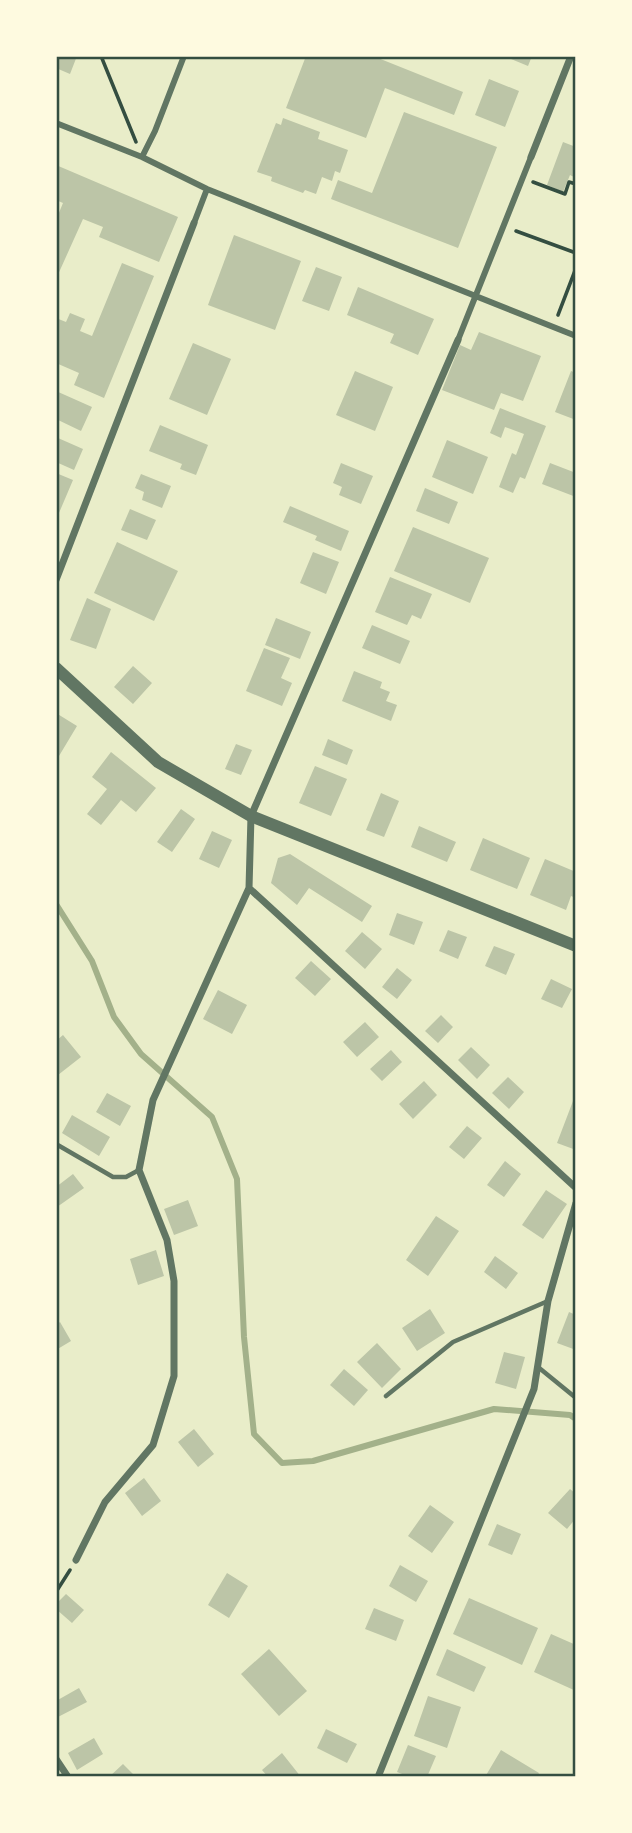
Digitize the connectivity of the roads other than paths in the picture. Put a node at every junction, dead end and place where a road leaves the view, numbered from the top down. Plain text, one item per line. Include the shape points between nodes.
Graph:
1 (184, 56) edge
2 (571, 56) edge
3 (56, 123) edge
4 (142, 157) junction
5 (531, 157) joint
6 (207, 189) junction
7 (194, 223) joint
8 (477, 296) junction
9 (576, 336) edge
10 (458, 340) joint
11 (56, 580) edge
12 (56, 668) edge
13 (251, 816) junction
14 (249, 888) junction
15 (576, 946) edge
16 (56, 1144) edge
17 (139, 1170) junction
18 (576, 1188) edge
19 (576, 1203) edge
20 (548, 1301) junction
21 (538, 1367) junction
22 (386, 1396) dead end
23 (576, 1398) edge
24 (76, 1560) road end
25 (56, 1759) edge
26 (68, 1777) edge
27 (378, 1777) edge

1 - 4 street
2 - 5 street
3 - 4 street
4 - 6 street
5 - 8 street
6 - 7 street
6 - 8 street
7 - 11 street
8 - 9 street
8 - 10 street
10 - 13 street
12 - 13 street via 158,762
13 - 14 street
13 - 15 street
14 - 17 street via 153,1100
14 - 18 street
16 - 17 lane via 113,1177
17 - 24 street via 167,1240 174,1281 174,1376 153,1445 105,1502
19 - 20 street
20 - 21 street
20 - 22 lane via 453,1342
21 - 23 lane
21 - 27 street via 534,1389
25 - 26 street

